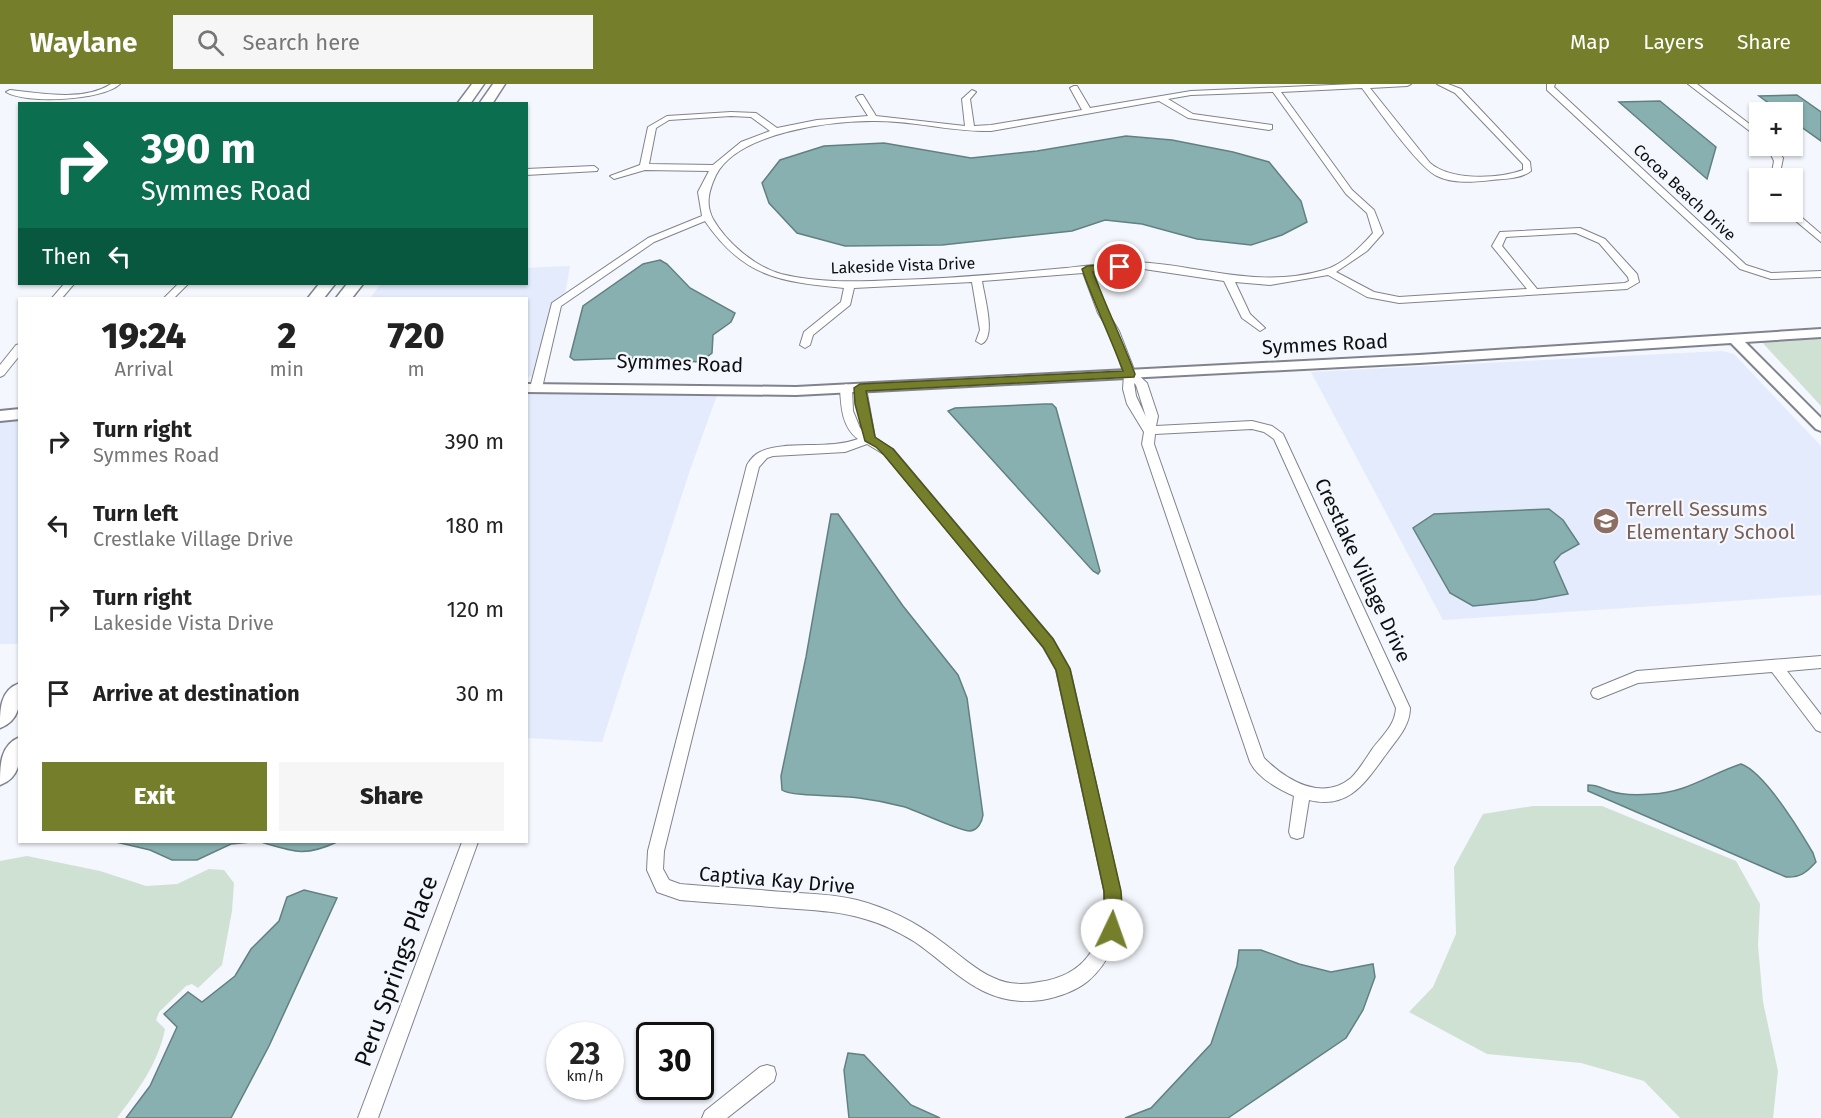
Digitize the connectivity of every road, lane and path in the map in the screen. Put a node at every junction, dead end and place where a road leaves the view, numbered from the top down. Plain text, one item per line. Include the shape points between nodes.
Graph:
1 (116, 84) edge
2 (478, 84) edge
3 (489, 84) edge
4 (499, 84) edge
5 (1407, 84) edge
6 (1441, 84) edge
7 (1551, 84) edge
8 (1692, 84) edge
9 (1364, 86) junction
10 (1074, 88) dead end
11 (1275, 90) junction
12 (10, 92) dead end
13 (972, 92) dead end
14 (860, 97) dead end
15 (1161, 99) junction
16 (464, 102) edge
17 (478, 102) edge
18 (486, 102) edge
19 (1088, 112) junction
20 (873, 118) junction
21 (1269, 127) dead end
22 (1749, 128) edge
23 (970, 129) junction
24 (776, 131) junction
25 (644, 167) junction
26 (715, 168) junction
27 (594, 169) dead end
28 (528, 172) edge
29 (615, 176) dead end
30 (707, 217) junction
31 (1802, 222) edge
32 (1821, 238) edge
33 (1087, 269) junction
34 (1329, 272) junction
35 (1821, 274) edge
36 (976, 278) junction
37 (1228, 279) junction
38 (68, 285) edge
39 (182, 285) edge
40 (326, 285) edge
41 (354, 285) edge
42 (849, 285) junction
43 (1534, 292) junction
44 (58, 297) edge
45 (170, 297) edge
46 (317, 297) edge
47 (345, 297) edge
48 (1260, 328) dead end
49 (1821, 333) edge
50 (1734, 338) junction
51 (981, 341) dead end
52 (805, 345) dead end
53 (18, 350) edge
54 (0, 373) edge
55 (1130, 374) junction
56 (532, 384) edge
57 (838, 388) junction
58 (860, 388) junction
59 (18, 408) edge
60 (0, 409) edge
61 (18, 414) edge
62 (0, 416) edge
63 (1821, 426) edge
64 (1149, 430) junction
65 (869, 439) junction
66 (1821, 662) edge
67 (1775, 665) junction
68 (1598, 693) dead end
69 (18, 695) edge
70 (0, 718) edge
71 (1821, 726) edge
72 (18, 750) edge
73 (0, 774) edge
74 (1302, 791) junction
75 (1297, 832) dead end
76 (470, 843) edge
77 (767, 1074) dead end
78 (368, 1118) edge
79 (712, 1118) edge

1 - 12 street via 111,89 77,95
2 - 16 main road
3 - 17 main road
4 - 18 main road
5 - 9 street
6 - 9 street via 1458,90 1527,164 1527,171 1454,178 1438,174
7 - 35 street, Cocoa Beach Drive via 1550,88 1743,267 1773,277
8 - 22 street
9 - 11 street
10 - 19 street
11 - 15 street via 1191,93
11 - 34 street, Lakeside Vista Drive via 1349,192 1371,213 1378,233 1364,249
13 - 23 street via 966,99
14 - 20 street
15 - 19 street
15 - 21 street via 1191,116
19 - 23 street
20 - 23 street
20 - 24 street
24 - 25 street via 753,115 667,118 652,127
24 - 26 street via 744,144
25 - 26 street
25 - 29 street
26 - 30 street via 703,192
27 - 28 street
30 - 42 street, Lakeside Vista Drive via 747,261 774,275
30 - 56 street via 651,240 556,305
31 - 32 street
33 - 36 street, Lakeside Vista Drive
33 - 37 street, Lakeside Vista Drive via 1137,265
33 - 55 street, Crestlake Village Drive
34 - 37 street, Lakeside Vista Drive via 1270,282
34 - 43 street via 1371,295 1399,300
36 - 42 street, Lakeside Vista Drive
36 - 51 street via 985,330
37 - 48 street via 1246,316
38 - 44 street
39 - 45 street
40 - 46 main road
41 - 47 main road
42 - 52 street via 846,303 808,334
43 - 43 street via 1626,286 1634,282 1602,241 1592,235 1577,230 1503,234 1497,246
49 - 50 street, Symmes Road
50 - 55 street, Symmes Road
50 - 63 street
53 - 54 street
55 - 58 street, Symmes Road
55 - 64 street, Crestlake Village Drive via 1127,384 1139,418
56 - 57 street, Symmes Road via 749,392
57 - 58 street, Symmes Road
57 - 65 street, Captiva Kay Drive via 855,430
58 - 65 street
59 - 60 street
61 - 62 street
64 - 74 street, Crestlake Village Drive via 1148,444 1252,748 1269,773 1281,783
64 - 74 street, Crestlake Village Drive via 1245,425 1275,432 1400,700 1401,722 1354,784 1332,794
65 - 65 street, Captiva Kay Drive via 845,448 772,452 753,465 656,851 655,870 663,886 680,892 832,903 865,910 898,923 980,983 1000,991 1025,994 1061,987 1095,963 1112,930 1114,911 1063,669 1048,643 889,452
66 - 67 street
67 - 68 street via 1637,677
67 - 71 street
69 - 70 main road
72 - 73 main road
74 - 75 street
76 - 78 street, Peru Springs Place
77 - 79 street

